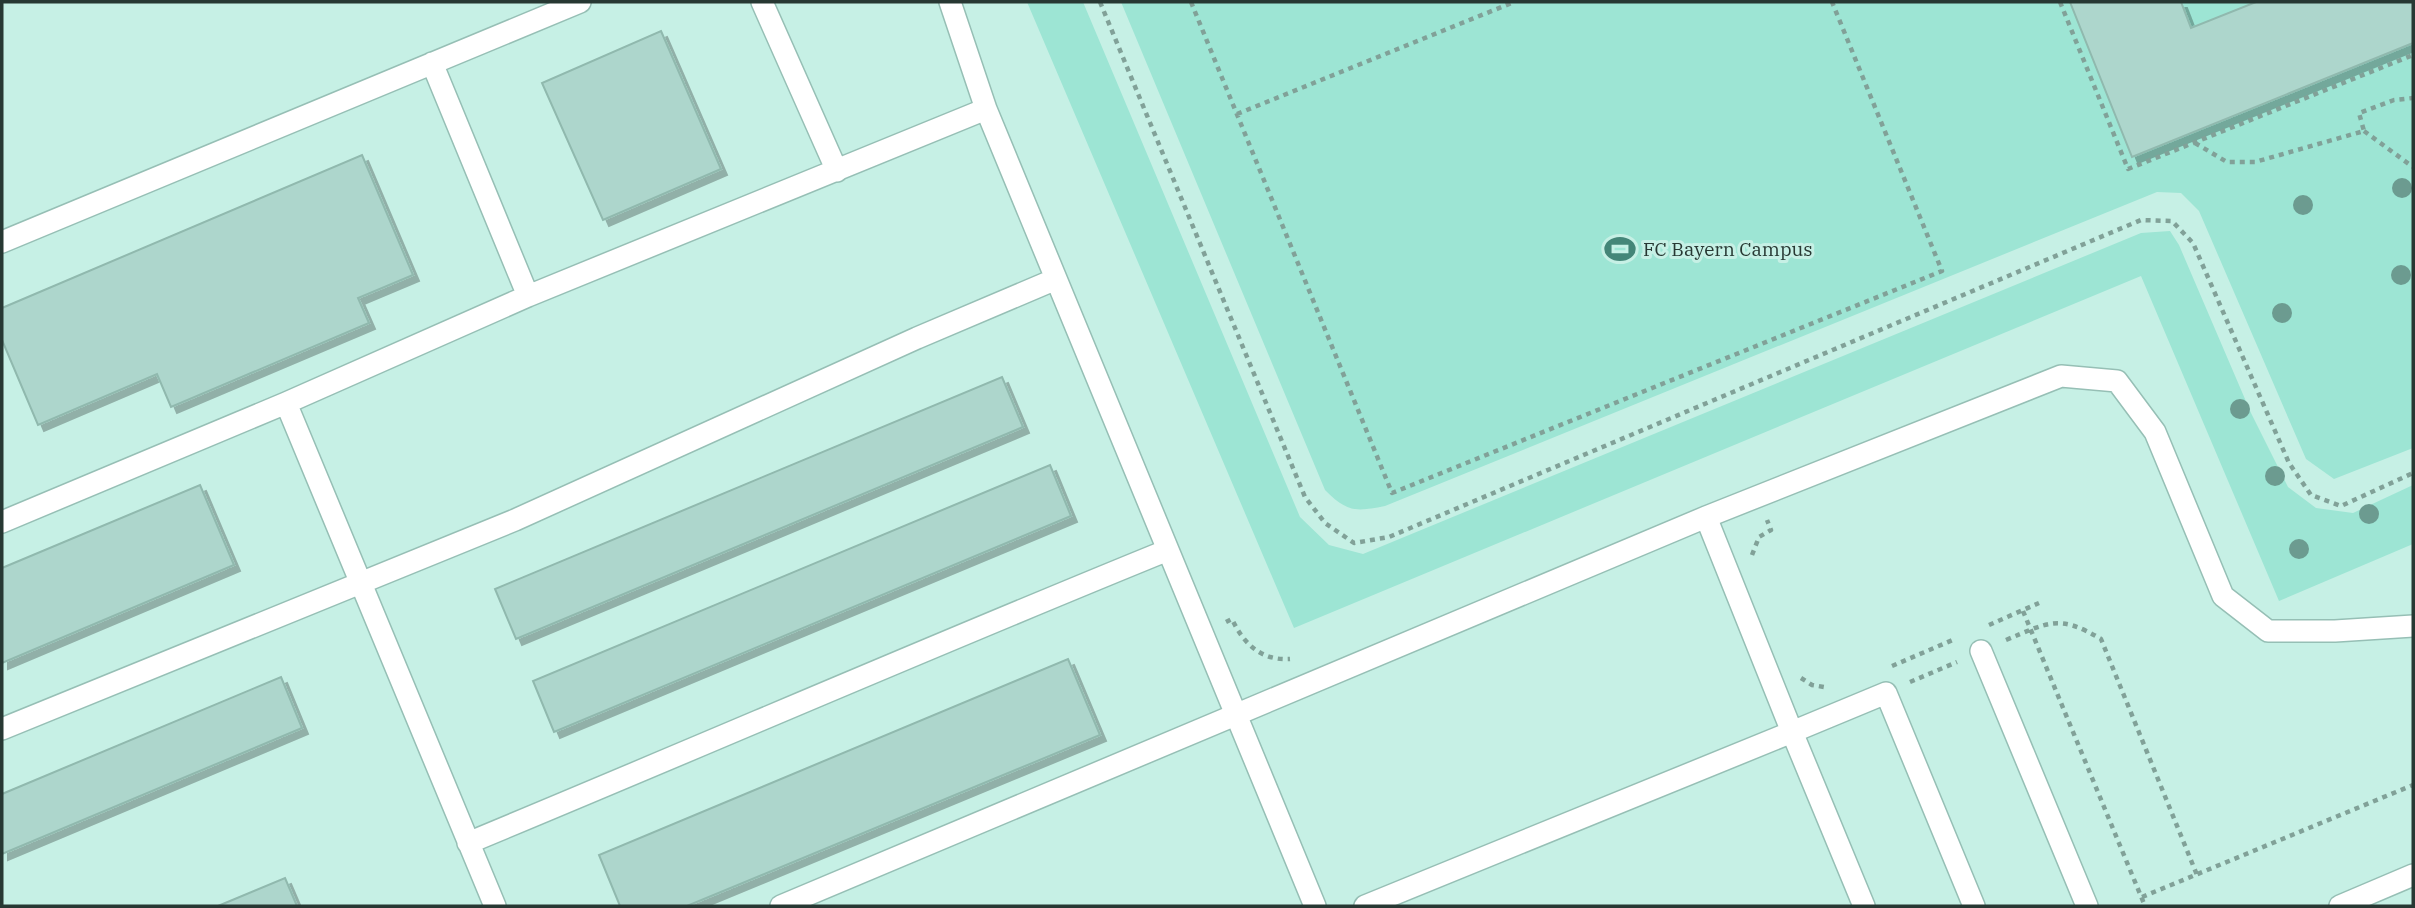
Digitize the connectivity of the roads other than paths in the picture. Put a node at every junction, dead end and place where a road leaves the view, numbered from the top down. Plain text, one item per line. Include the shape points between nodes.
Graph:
1 (580, 2) edge
2 (762, 2) edge
3 (950, 2) edge
4 (432, 63) junction
5 (986, 109) junction
6 (837, 171) junction
7 (2, 242) edge
8 (1056, 279) junction
9 (528, 296) junction
10 (286, 402) junction
11 (1706, 517) junction
12 (2, 522) edge
13 (1168, 550) junction
14 (361, 584) junction
15 (2413, 626) edge
16 (1981, 651) road end
17 (1236, 714) junction
18 (2, 729) edge
19 (1792, 732) junction
20 (468, 843) junction
21 (2413, 875) edge
22 (495, 906) edge
23 (780, 906) edge
24 (1315, 906) edge
25 (1365, 906) edge
26 (1864, 906) edge
27 (1974, 906) edge
28 (2087, 906) edge
29 (2340, 906) edge

1 - 4 lane
2 - 6 lane
3 - 5 lane
4 - 7 lane
4 - 9 lane
5 - 6 lane
5 - 8 lane
6 - 9 lane
8 - 13 lane
8 - 14 lane
9 - 10 lane
10 - 12 lane
10 - 14 lane
11 - 15 lane via 2062,376 2117,381 2155,432 2223,596 2268,631
11 - 17 lane
11 - 19 lane
13 - 17 lane
13 - 20 lane
14 - 18 lane
14 - 20 lane
16 - 28 lane
17 - 23 lane
17 - 24 lane
19 - 25 lane
19 - 26 lane
19 - 27 lane via 1886,694
20 - 22 lane
21 - 29 lane

